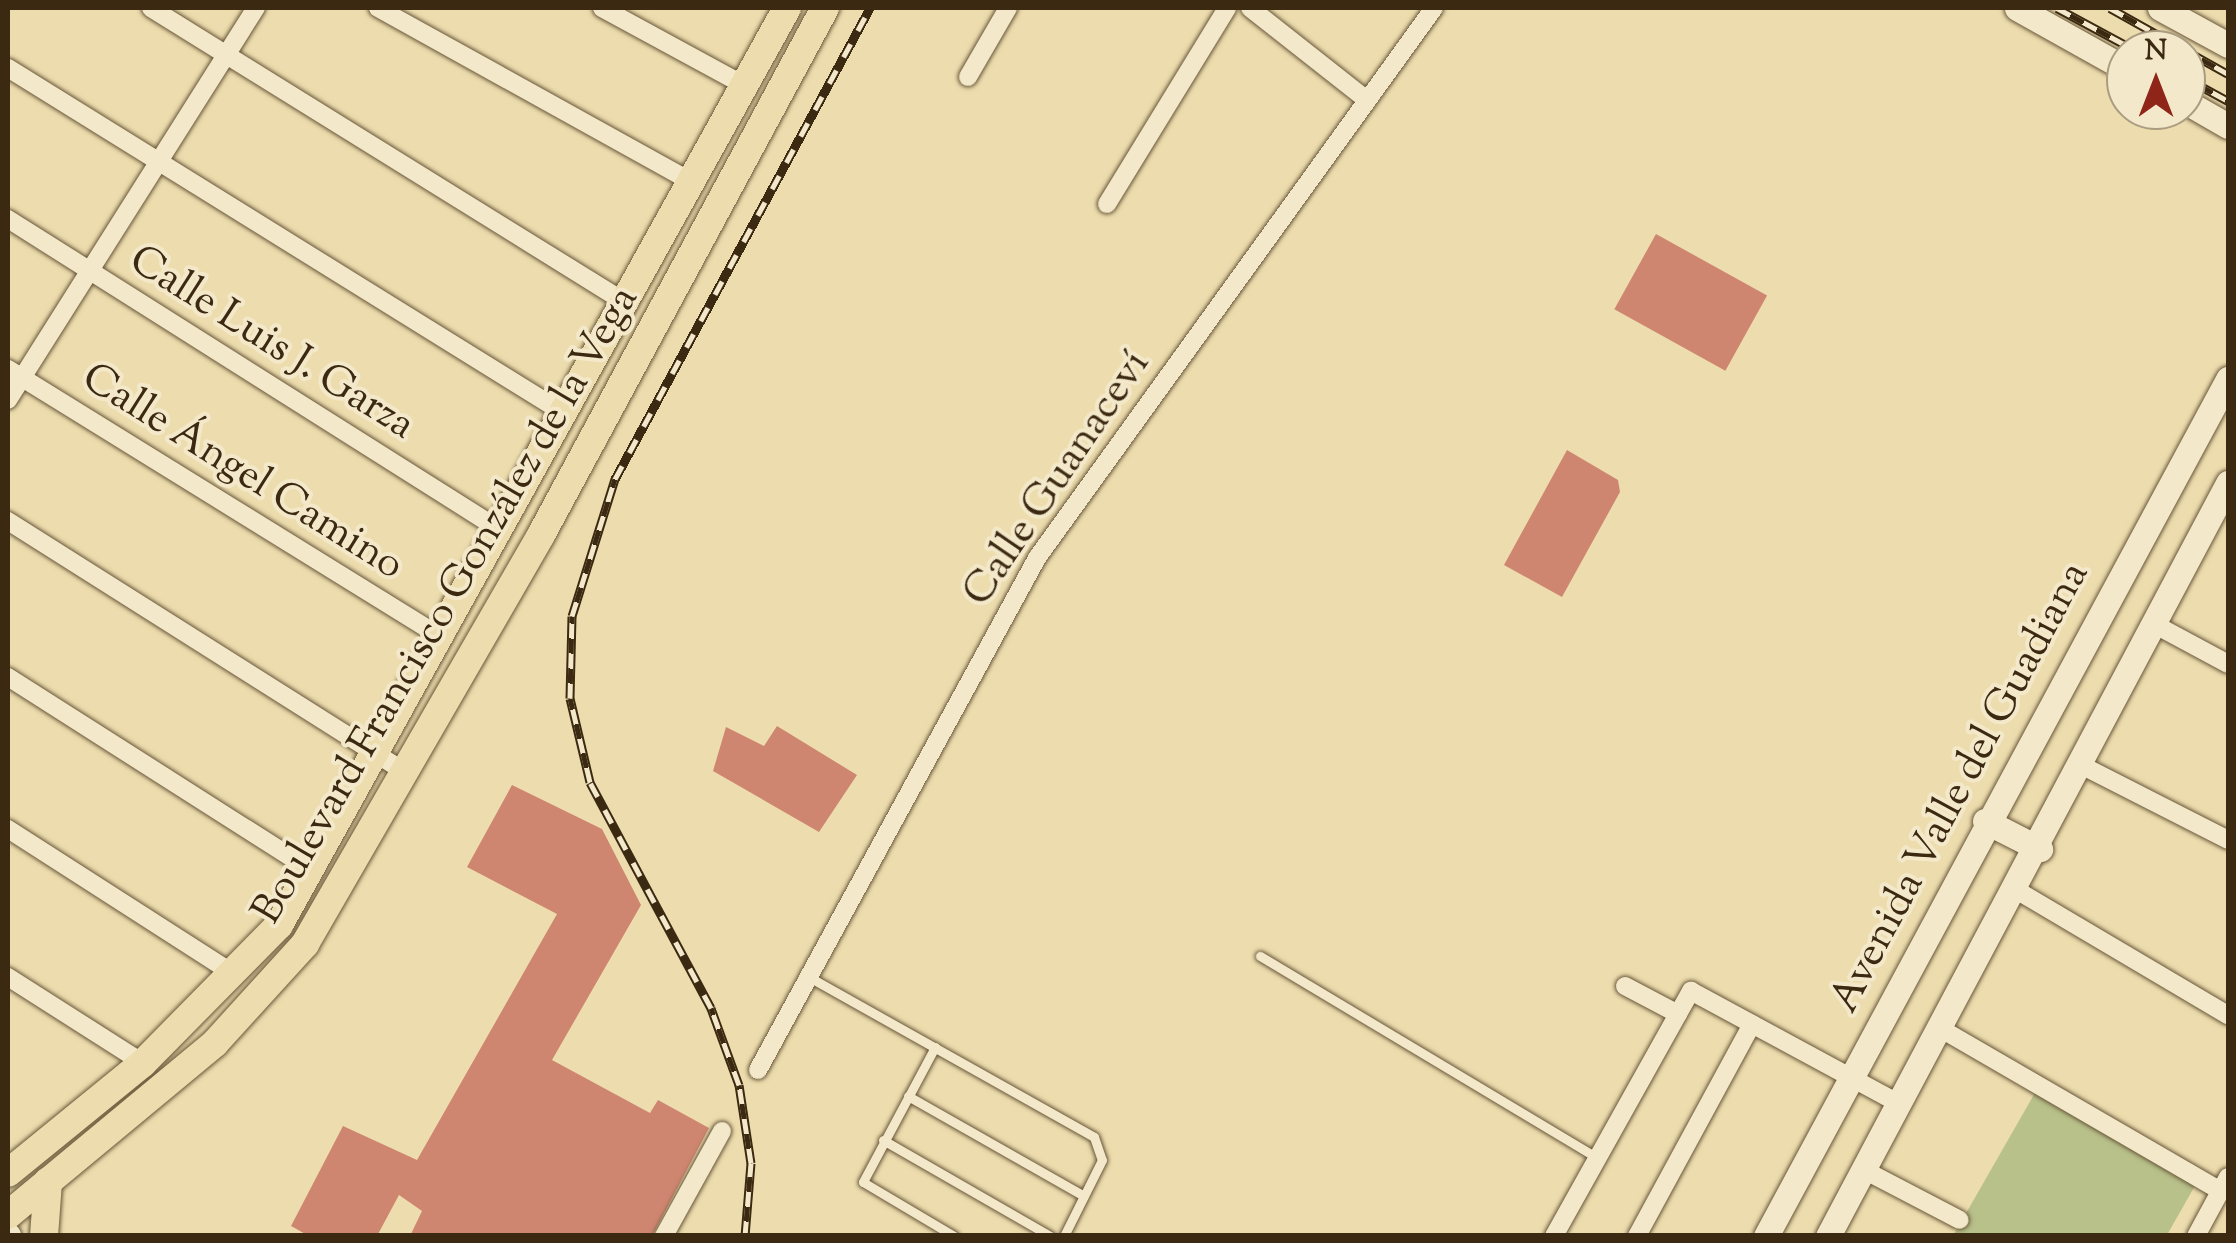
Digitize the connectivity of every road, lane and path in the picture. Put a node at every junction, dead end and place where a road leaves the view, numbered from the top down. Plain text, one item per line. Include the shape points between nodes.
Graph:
1 (150, 8) edge
2 (256, 8) edge
3 (378, 8) edge
4 (602, 8) edge
5 (787, 8) edge
6 (825, 8) edge
7 (1008, 8) edge
8 (1227, 8) edge
9 (1250, 8) edge
10 (1434, 8) edge
11 (2016, 8) edge
12 (2160, 8) edge
13 (2228, 46) edge
14 (226, 54) junction
15 (2106, 57) edge
16 (8, 68) edge
17 (968, 77) dead end
18 (744, 85) junction
19 (1367, 100) junction
20 (2206, 113) edge
21 (2228, 126) edge
22 (158, 162) junction
23 (690, 182) junction
24 (1107, 204) dead end
25 (8, 220) edge
26 (89, 271) junction
27 (623, 301) junction
28 (14, 374) edge
29 (2228, 379) edge
30 (8, 400) edge
31 (562, 412) junction
32 (2228, 485) edge
33 (8, 522) edge
34 (497, 528) junction
35 (2152, 623) junction
36 (440, 637) junction
37 (2228, 664) edge
38 (8, 677) edge
39 (379, 756) junction
40 (2079, 764) junction
41 (405, 772) junction
42 (1985, 821) junction
43 (8, 829) edge
44 (2228, 840) edge
45 (2040, 849) junction
46 (313, 871) junction
47 (2018, 891) junction
48 (1260, 956) dead end
49 (235, 975) junction
50 (809, 976) junction
51 (8, 977) edge
52 (1625, 986) dead end
53 (1678, 1014) junction
54 (2228, 1015) edge
55 (1752, 1024) junction
56 (1943, 1030) junction
57 (935, 1047) junction
58 (143, 1063) junction
59 (758, 1070) dead end
60 (1852, 1080) junction
61 (908, 1096) junction
62 (1898, 1103) junction
63 (722, 1131) dead end
64 (883, 1140) junction
65 (1598, 1158) junction
66 (1862, 1168) junction
67 (8, 1173) edge
68 (48, 1181) junction
69 (2225, 1184) edge
70 (1084, 1196) junction
71 (8, 1215) edge
72 (1960, 1220) dead end
73 (44, 1236) edge
74 (664, 1236) edge
75 (954, 1236) edge
76 (1050, 1236) edge
77 (1064, 1236) edge
78 (1554, 1236) edge
79 (1637, 1236) edge
80 (1766, 1236) edge
81 (1828, 1236) edge
82 (2196, 1236) edge

1 - 14 street
2 - 14 street
3 - 23 street
4 - 18 street
5 - 18 main road, Boulevard Francisco González de la Vega
6 - 41 main road, Boulevard Francisco González de la Vega
7 - 17 street
8 - 24 street
9 - 19 street
10 - 19 street, Calle Guanaceví
11 - 15 main road
12 - 13 main road
14 - 22 street
14 - 27 street
16 - 22 street
18 - 23 main road, Boulevard Francisco González de la Vega
19 - 50 street, Calle Guanaceví via 1037,558
20 - 21 main road
22 - 26 street
22 - 31 street
23 - 27 main road, Boulevard Francisco González de la Vega
25 - 26 street, Calle Luis J. Garza
26 - 28 street
26 - 34 street, Calle Luis J. Garza
27 - 31 main road, Boulevard Francisco González de la Vega
28 - 30 street
28 - 36 street, Calle Ángel Camino
29 - 42 main road, Avenida Valle del Guadiana
31 - 34 main road, Boulevard Francisco González de la Vega
32 - 35 main road
33 - 39 street
34 - 36 main road, Boulevard Francisco González de la Vega
35 - 37 street
35 - 40 main road
36 - 39 main road, Boulevard Francisco González de la Vega
38 - 46 street
39 - 41 street
39 - 46 main road, Boulevard Francisco González de la Vega
40 - 44 street
40 - 45 main road
41 - 68 main road, Boulevard Francisco González de la Vega via 340,892 261,996
42 - 45 main road
42 - 60 main road, Avenida Valle del Guadiana
43 - 49 street
45 - 47 main road
46 - 49 main road, Boulevard Francisco González de la Vega
47 - 54 street
47 - 56 main road
48 - 65 lane
49 - 58 main road, Boulevard Francisco González de la Vega
50 - 57 lane
50 - 59 street, Calle Guanaceví
51 - 58 street
52 - 53 street
53 - 55 street via 1691,991
53 - 65 street
55 - 60 street
55 - 79 street
56 - 62 main road
56 - 69 street
57 - 61 lane
57 - 70 lane via 1094,1137 1102,1160
58 - 67 main road, Boulevard Francisco González de la Vega
60 - 62 street
60 - 80 main road, Avenida Valle del Guadiana
61 - 64 lane
61 - 70 lane
62 - 66 main road
63 - 74 street
64 - 75 lane via 864,1182
64 - 76 lane
65 - 78 street
66 - 72 street
66 - 81 main road
68 - 71 main road, Boulevard Francisco González de la Vega
68 - 73 main road
69 - 82 street
70 - 77 lane

